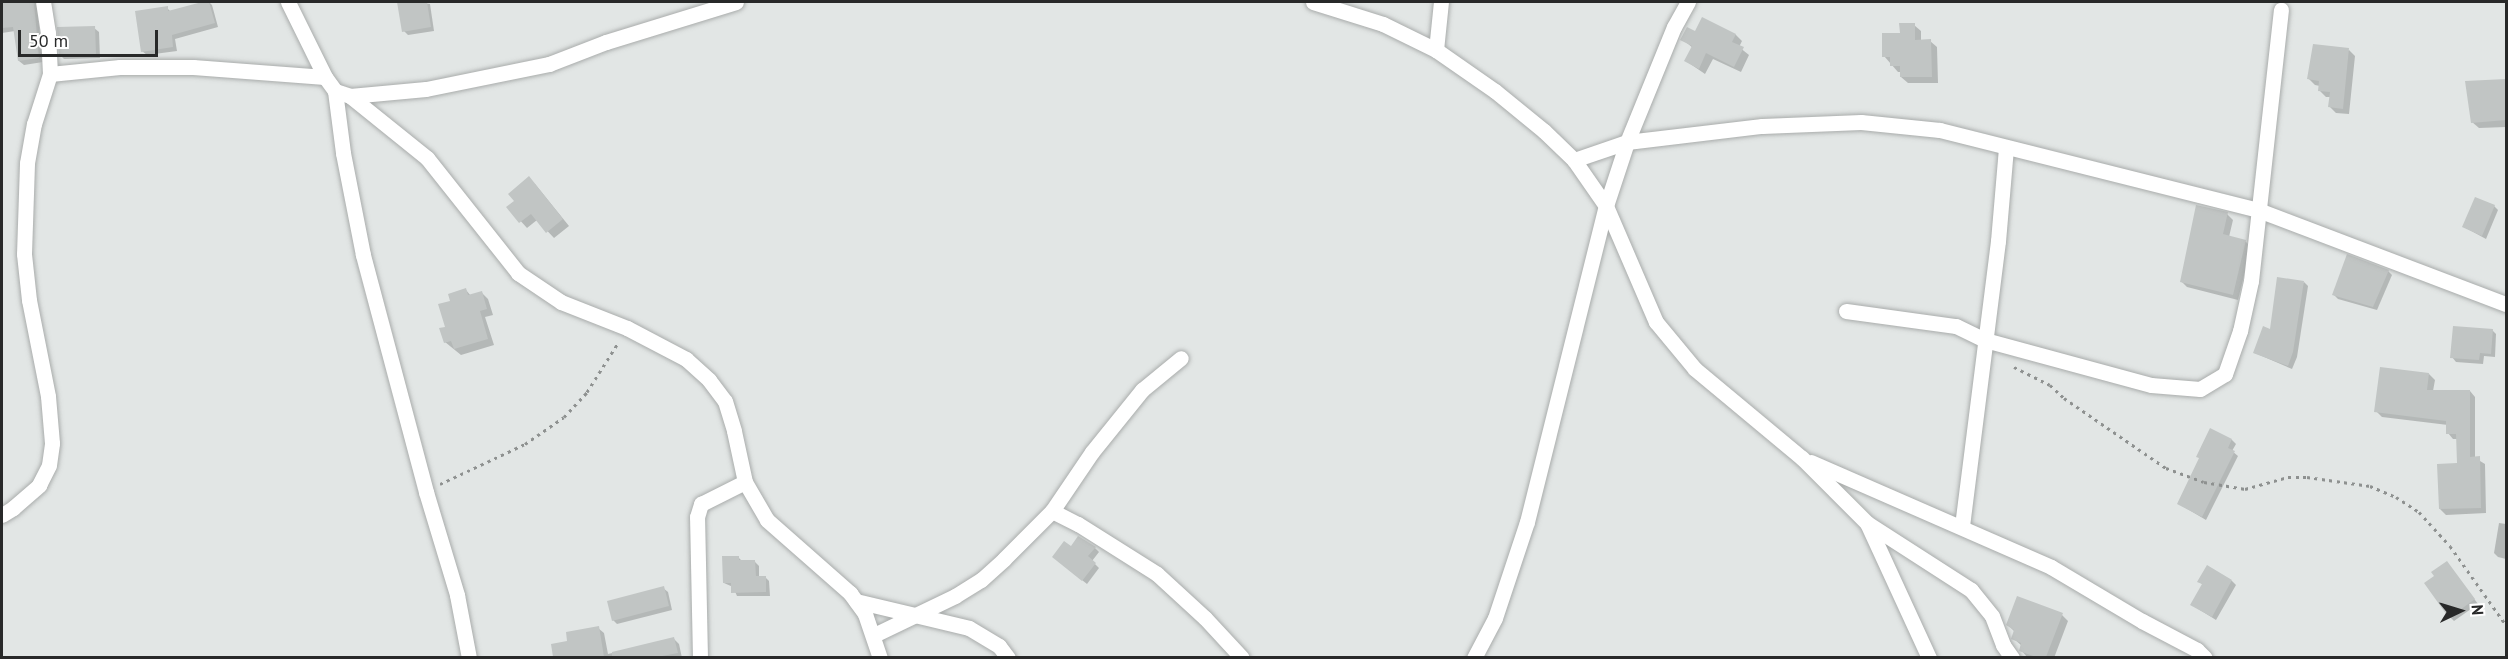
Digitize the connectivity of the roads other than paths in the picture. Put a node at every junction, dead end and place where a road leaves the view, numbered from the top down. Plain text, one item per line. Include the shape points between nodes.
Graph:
1 (43, 2) edge
2 (288, 2) edge
3 (736, 2) edge
4 (1314, 2) edge
5 (1441, 2) edge
6 (1689, 2) edge
7 (2281, 10) dead end
8 (1436, 50) junction
9 (50, 74) junction
10 (325, 77) junction
11 (343, 94) junction
12 (1627, 142) junction
13 (2006, 147) junction
14 (1574, 160) junction
15 (1606, 206) junction
16 (2258, 210) junction
17 (2506, 304) edge
18 (1846, 311) dead end
19 (1984, 347) junction
20 (1181, 358) dead end
21 (1802, 458) junction
22 (745, 482) junction
23 (1052, 511) junction
24 (2, 514) edge
25 (1868, 523) junction
26 (1962, 526) junction
27 (856, 601) junction
28 (915, 614) junction
29 (874, 635) junction
30 (469, 657) edge
31 (700, 657) edge
32 (880, 657) edge
33 (1008, 657) edge
34 (1242, 657) edge
35 (1474, 657) edge
36 (1929, 657) edge
37 (2012, 657) edge
38 (2205, 657) edge

1 - 9 street
2 - 10 street
3 - 11 street via 549,64 426,89
4 - 8 street via 1383,24
5 - 8 street
6 - 12 street via 1674,27
7 - 16 street
8 - 14 street via 1495,91
9 - 10 street via 120,67 193,67
9 - 24 street via 27,163 24,254 52,443 49,465 39,485
10 - 11 street
11 - 22 street via 427,159 518,273 561,302 627,328 686,359 709,380 725,401
11 - 30 street via 343,153 363,255 457,595
12 - 13 street via 1762,126 1861,122 1940,130
12 - 14 street
12 - 15 street
13 - 16 street
13 - 19 street
14 - 15 street
15 - 21 street via 1656,322 1695,369
15 - 35 street via 1527,522 1495,618
16 - 17 street
16 - 19 street via 2251,281 2240,331 2224,374 2200,389 2151,385
18 - 19 street via 1956,326
19 - 26 street
20 - 23 street via 1142,390 1092,452
21 - 25 street
21 - 26 street
22 - 27 street via 766,520
22 - 31 street via 701,504 697,517
23 - 28 street via 981,580
23 - 34 street via 1157,574
25 - 36 street
25 - 37 street via 1971,590 1992,616
26 - 38 street via 2051,567
27 - 28 street
27 - 29 street
28 - 29 street
28 - 33 street via 969,628 999,646
29 - 32 street

